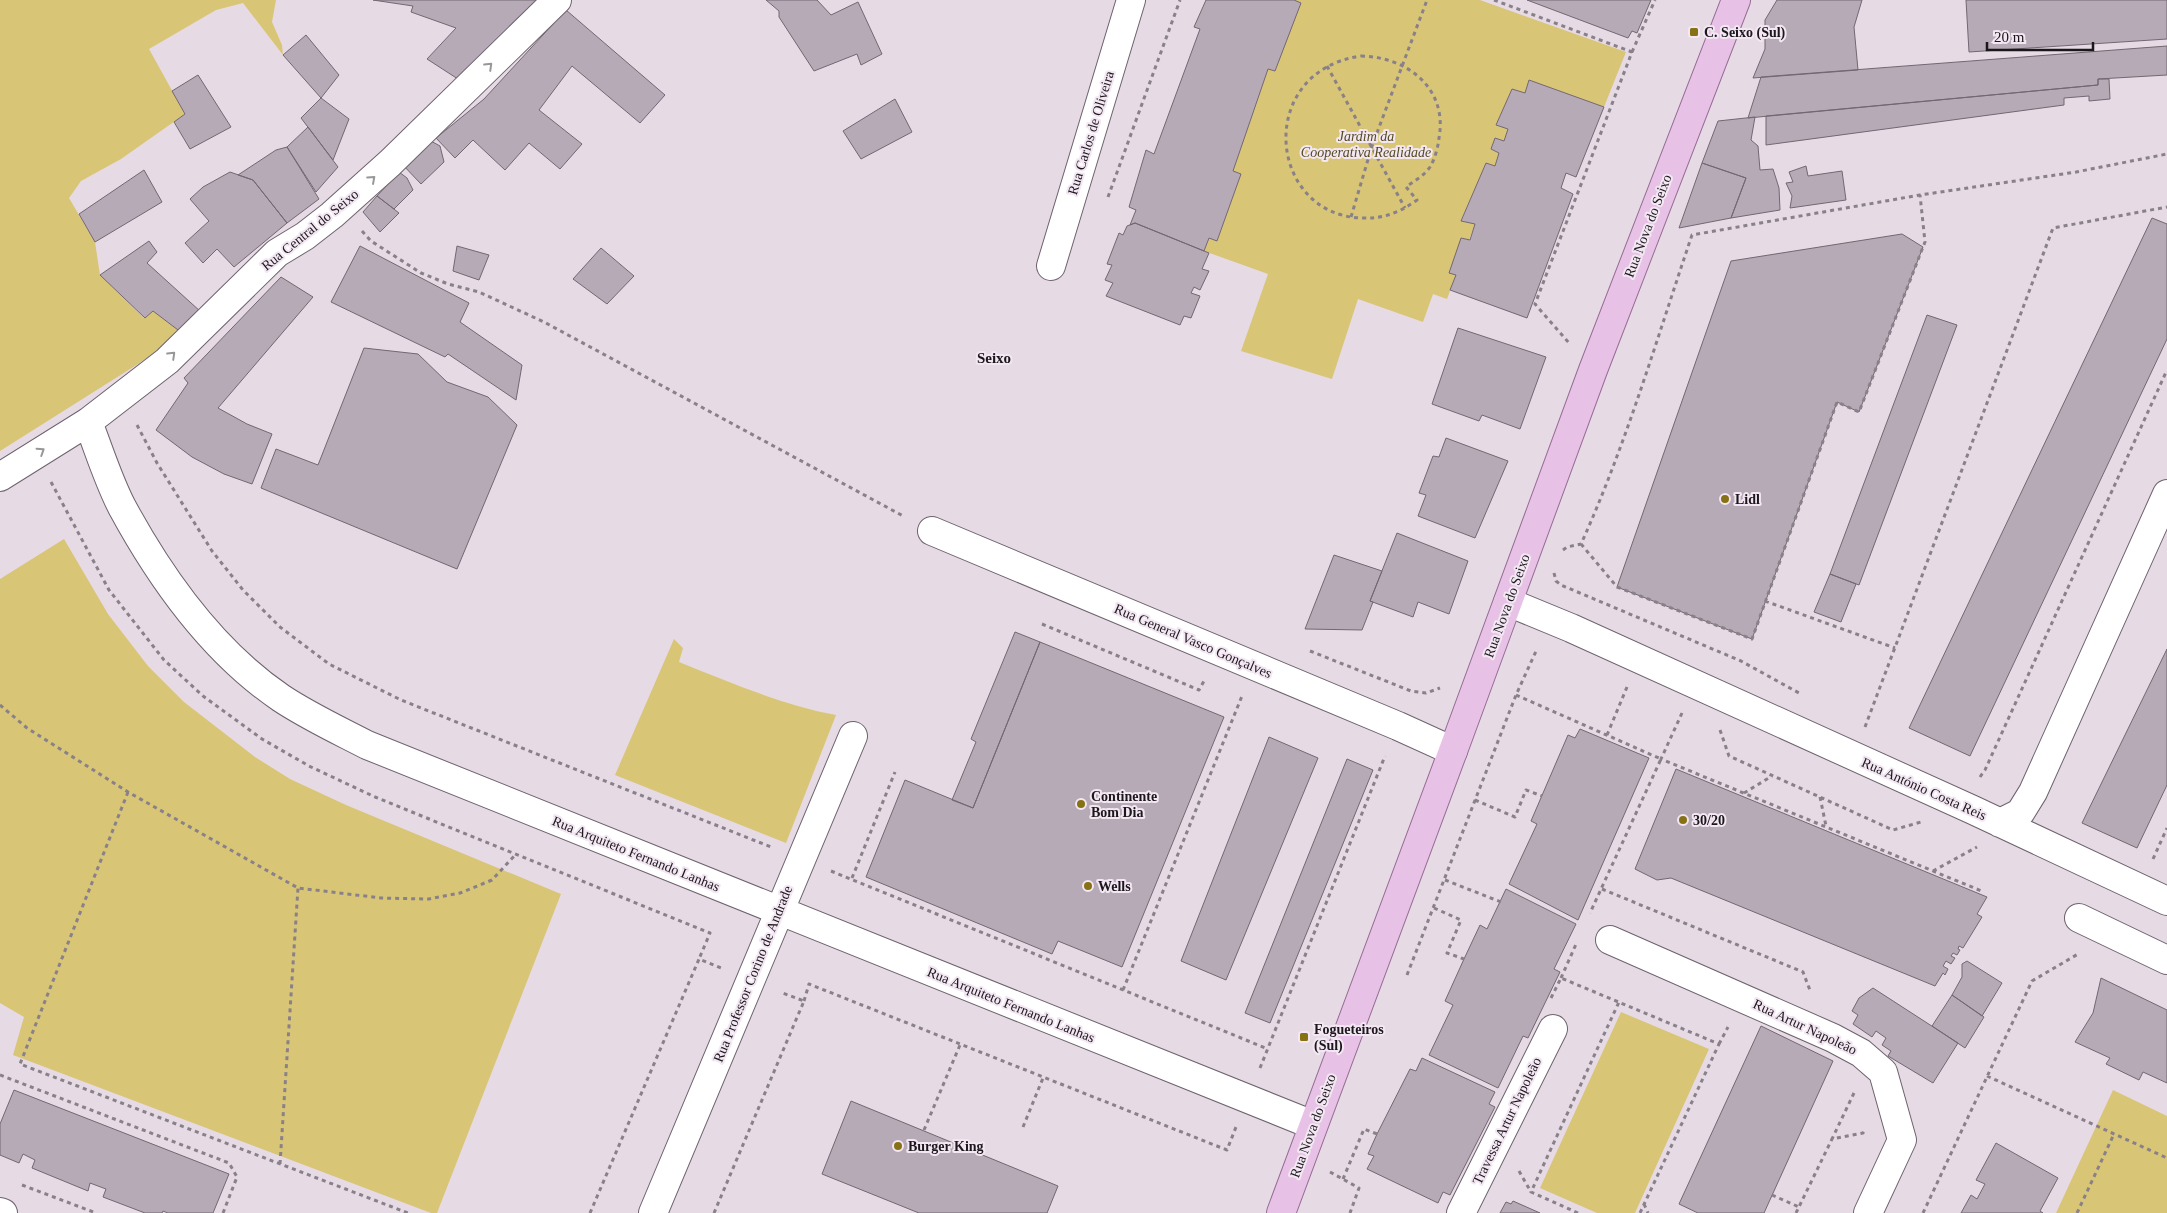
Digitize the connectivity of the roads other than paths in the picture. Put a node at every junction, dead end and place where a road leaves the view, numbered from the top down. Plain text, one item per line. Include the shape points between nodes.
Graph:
1 (558, 0) edge
2 (1131, 0) edge
3 (1736, 0) edge
4 (1051, 266) dead end
5 (88, 422) junction
6 (0, 477) edge
7 (2167, 494) edge
8 (932, 531) road end
9 (1508, 602) junction
10 (853, 736) dead end
11 (1454, 752) junction
12 (2000, 823) junction
13 (2167, 902) edge
14 (779, 912) junction
15 (2079, 918) dead end
16 (1610, 940) dead end
17 (2167, 960) edge
18 (1553, 1029) dead end
19 (1313, 1125) junction
20 (653, 1213) edge
21 (1281, 1213) edge
22 (1461, 1213) edge
23 (1868, 1213) edge

5 -> 1 street, Rua Central do Seixo via 167,361 276,253 305,236 341,208
2 - 4 street, Rua Carlos de Oliveira
3 - 9 main road, Rua Nova do Seixo via 1593,370
6 -> 5 street, Rua Central do Seixo
5 - 14 street, Rua Arquiteto Fernando Lanhas via 122,506 171,586 206,632 279,697 314,719 367,745
7 - 12 street, Rua António Costa Reis via 2033,792 2020,813
8 - 11 street, Rua General Vasco Gonçalves
9 - 11 main road, Rua Nova do Seixo
9 - 12 street, Rua António Costa Reis
10 - 14 street, Rua Professor Corino de Andrade
11 - 19 main road, Rua Nova do Seixo
12 - 13 street
14 - 19 street, Rua Arquiteto Fernando Lanhas
14 - 20 street, Rua Professor Corino de Andrade
15 - 17 street
16 - 23 street, Rua Artur Napoleão via 1828,1036 1861,1053 1883,1072 1902,1140
18 - 22 street, Travessa Artur Napoleão
19 - 21 main road, Rua Nova do Seixo

